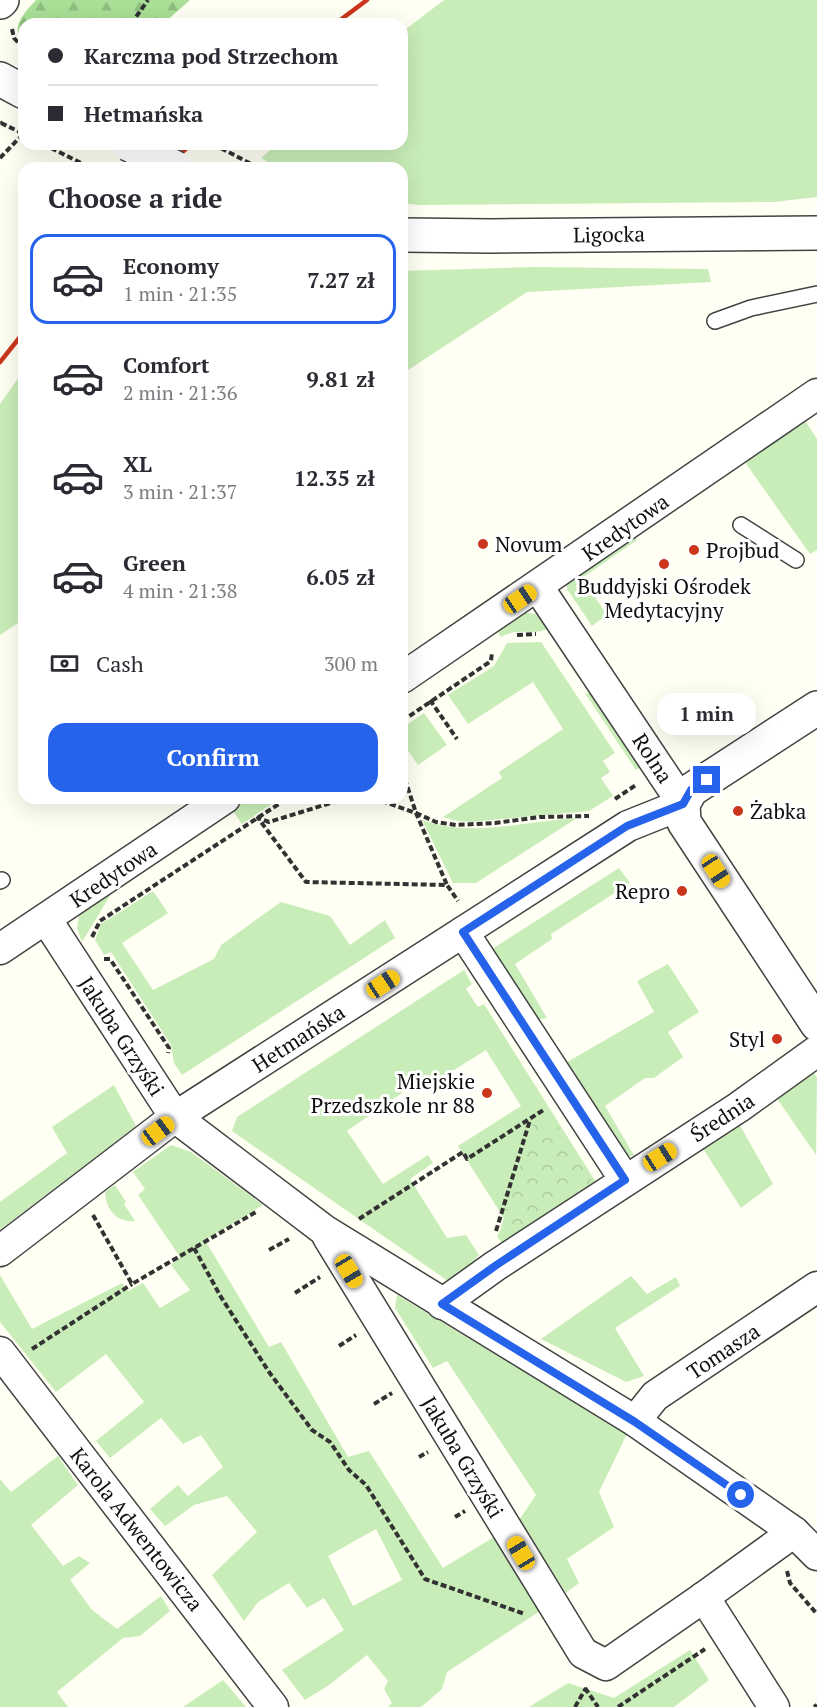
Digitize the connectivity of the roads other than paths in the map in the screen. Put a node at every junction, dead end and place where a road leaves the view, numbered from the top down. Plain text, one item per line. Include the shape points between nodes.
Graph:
1 (0, 79) edge
2 (18, 89) edge
3 (140, 150) edge
4 (164, 162) edge
5 (817, 232) edge
6 (408, 235) edge
7 (817, 294) edge
8 (715, 321) dead end
9 (817, 394) edge
10 (741, 525) dead end
11 (796, 560) dead end
12 (538, 587) junction
13 (408, 674) edge
14 (817, 708) edge
15 (216, 804) edge
16 (683, 804) junction
17 (46, 919) junction
18 (455, 919) junction
19 (0, 950) edge
20 (817, 1024) edge
21 (817, 1051) edge
22 (175, 1118) junction
23 (625, 1180) junction
24 (338, 1227) junction
25 (0, 1251) edge
26 (817, 1287) edge
27 (442, 1304) junction
28 (14, 1351) edge
29 (635, 1422) junction
30 (794, 1532) junction
31 (817, 1555) edge
32 (704, 1598) junction
33 (273, 1707) edge
34 (774, 1707) edge

1 - 2 street
3 - 4 street, bridge
5 - 6 street, Ligocka
7 - 8 lane via 751,308
9 - 12 street, Kredytowa via 710,479
10 - 11 lane
12 - 13 street, Kredytowa
12 - 16 street, Rolna
14 - 16 street, Hetmańska via 691,790
15 - 17 street, Kredytowa
16 - 18 street, Hetmańska via 627,826
16 - 20 street, Rolna via 684,822
17 - 19 street, Kredytowa
17 - 22 street, Jakuba Grzyśki
18 - 22 street, Hetmańska
18 - 23 street
21 - 23 street, Średnia
22 - 24 street, Jakuba Grzyśki
22 - 25 street, Hetmańska
23 - 27 street, Średnia
24 - 27 street, Jakuba Grzyśki
24 - 32 street, Jakuba Grzyśki via 583,1653 606,1665
26 - 29 street, Tomasza via 655,1396
27 - 29 street, Jakuba Grzyśki
28 - 33 street, Karola Adwentowicza
29 - 30 street, Jakuba Grzyśki
30 - 31 street, Jakuba Grzyśki
30 - 32 street, Jakuba Grzyśki
32 - 34 street

